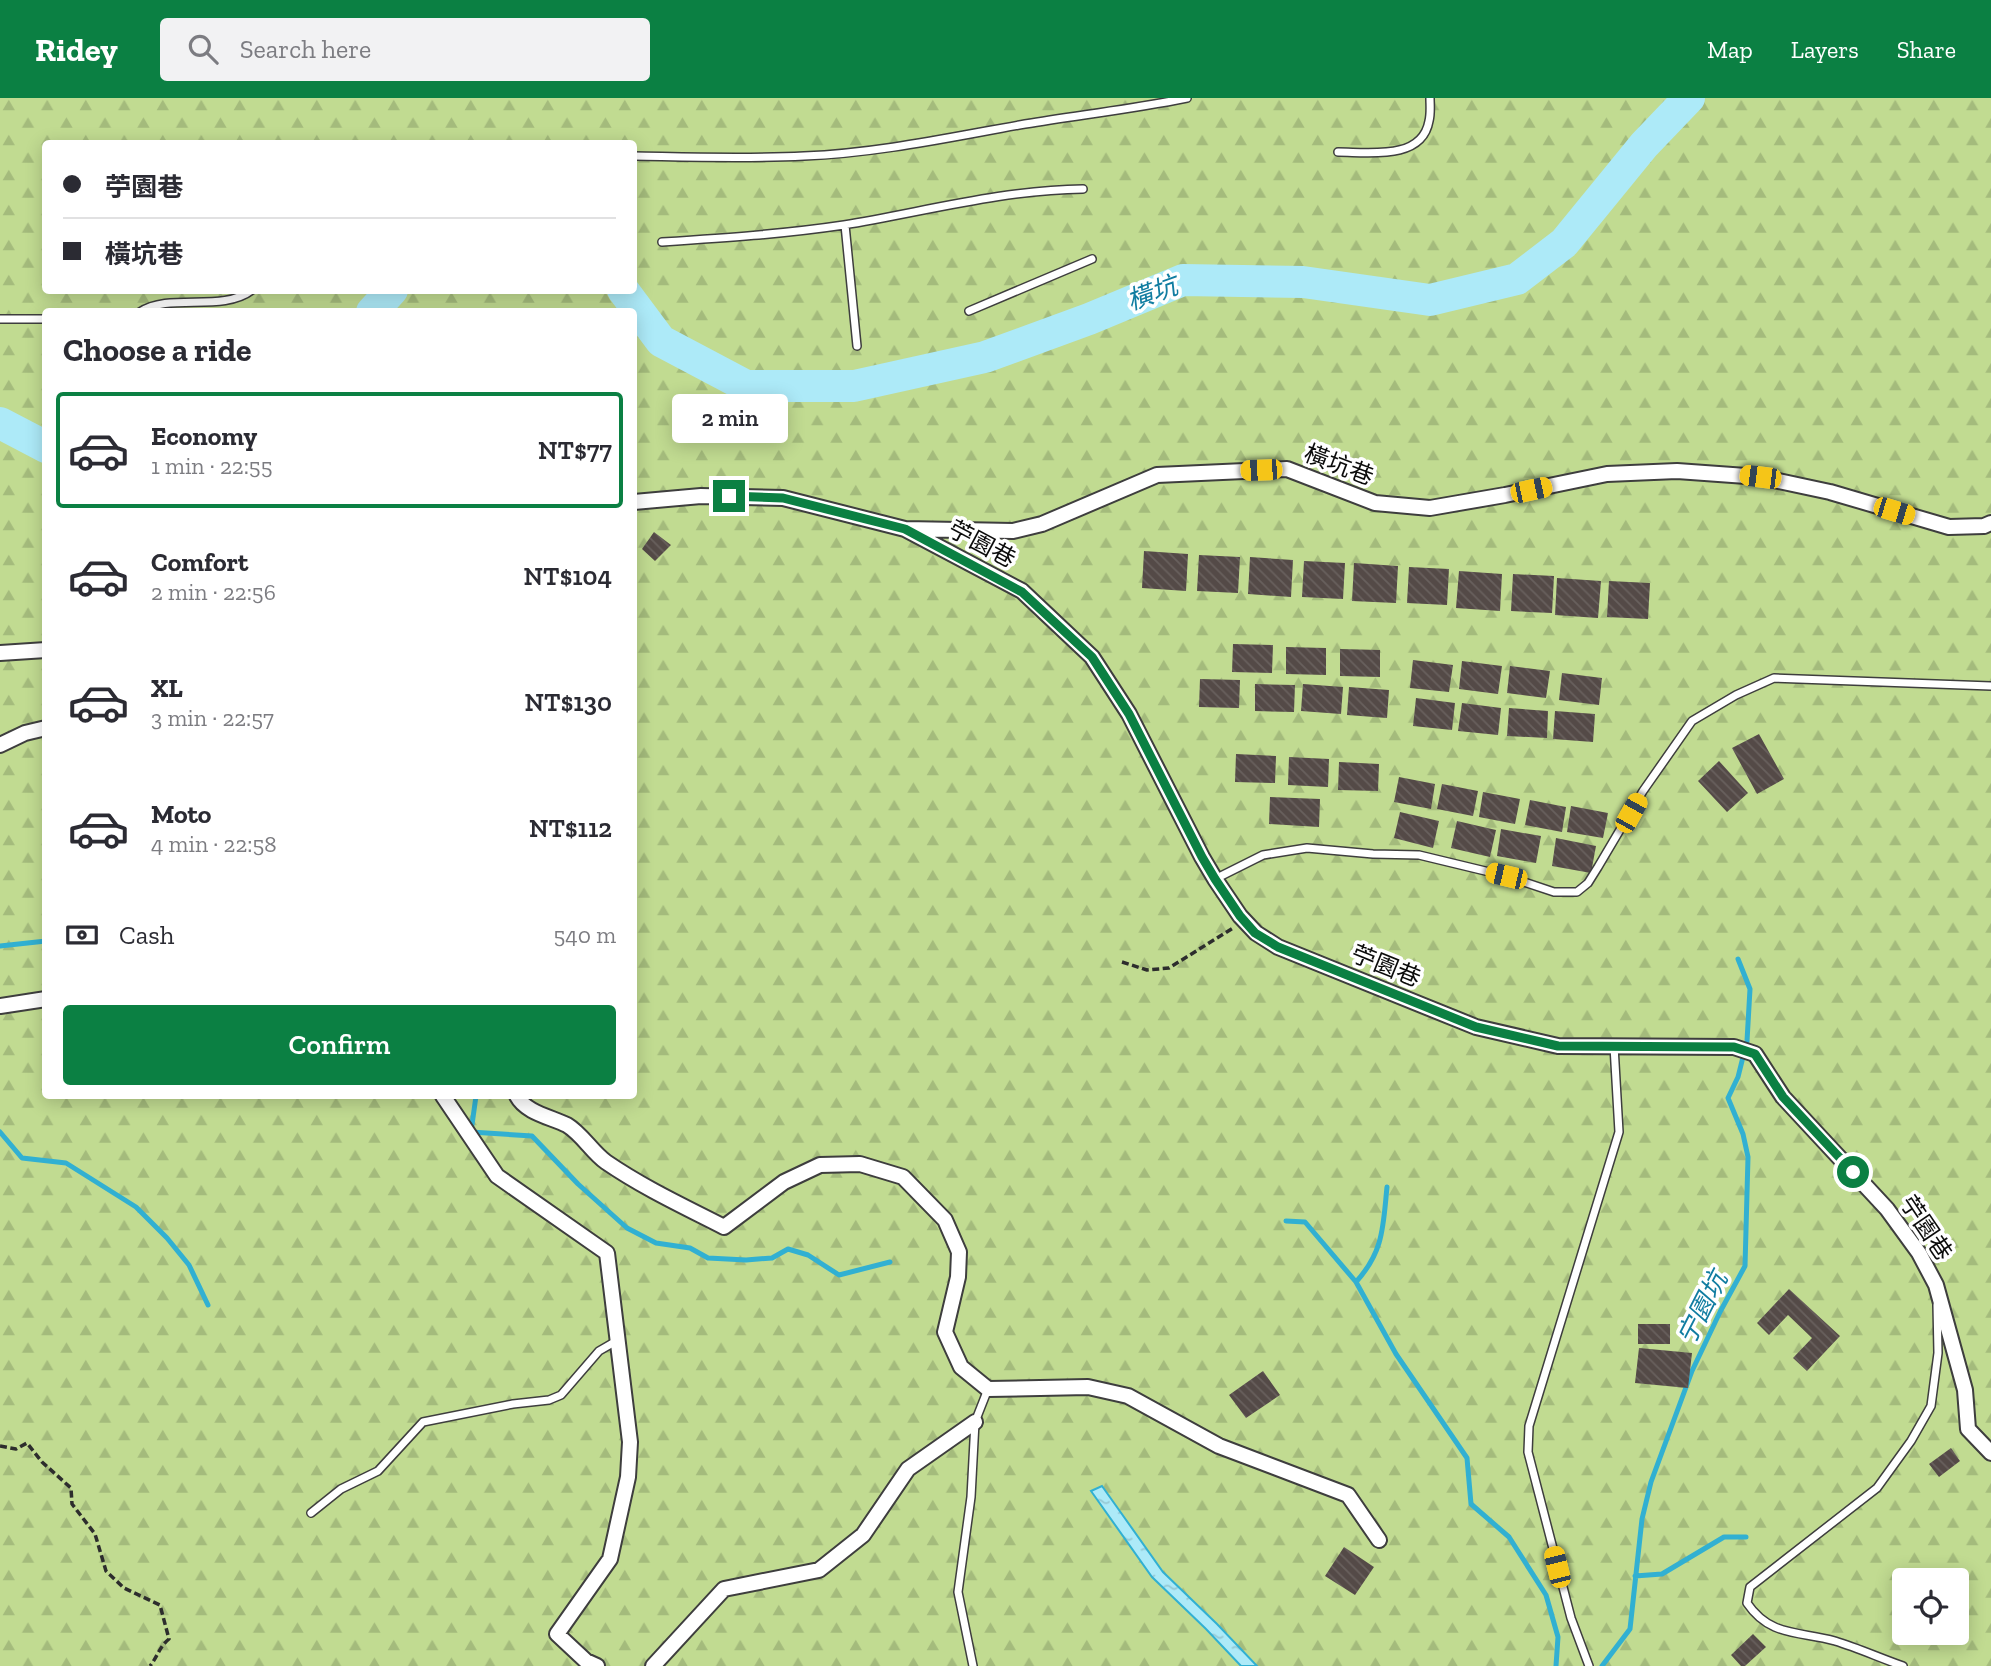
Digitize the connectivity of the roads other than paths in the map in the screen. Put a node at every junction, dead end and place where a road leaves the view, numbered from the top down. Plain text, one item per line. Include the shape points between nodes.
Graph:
1 (1187, 98) edge
2 (1430, 98) edge
3 (1338, 152) dead end
4 (637, 156) edge
5 (1083, 189) dead end
6 (845, 225) junction
7 (662, 243) dead end
8 (1092, 259) dead end
9 (247, 294) edge
10 (146, 308) edge
11 (969, 311) dead end
12 (0, 319) edge
13 (42, 319) edge
14 (857, 346) dead end
15 (637, 502) edge
16 (1991, 523) edge
17 (905, 529) junction
18 (42, 650) edge
19 (0, 653) edge
20 (1991, 686) edge
21 (42, 730) edge
22 (0, 745) edge
23 (1215, 879) junction
24 (42, 1000) edge
25 (0, 1006) edge
26 (1614, 1046) junction
27 (445, 1099) edge
28 (518, 1099) edge
29 (1937, 1285) junction
30 (618, 1340) junction
31 (988, 1389) junction
32 (975, 1422) junction
33 (1991, 1453) edge
34 (311, 1513) dead end
35 (1380, 1540) dead end
36 (597, 1666) edge
37 (653, 1666) edge
38 (973, 1666) edge
39 (1589, 1666) edge
40 (1903, 1666) edge

1 - 4 lane via 919,145 806,156
2 - 3 lane via 1429,123 1422,139 1401,152
5 - 6 lane via 965,202
6 - 7 lane
6 - 14 lane
8 - 11 lane
9 - 10 lane
12 - 13 lane
15 - 17 street, 橫坑巷 via 701,496 783,498
16 - 17 street, 橫坑巷 via 1949,527 1830,492 1722,473 1607,474 1430,508 1375,503 1287,469 1157,475 1042,524 1013,531
17 - 23 street, 苧園巷 via 1022,592 1092,657 1129,714
18 - 19 street
20 - 23 lane via 1774,678 1736,695 1692,721 1593,875 1577,892 1554,892 1419,855 1307,848 1263,855
21 - 22 street
23 - 26 street, 苧園巷 via 1255,933 1278,947 1476,1027 1558,1046
24 - 25 street
26 - 29 street, 苧園巷 via 1734,1047 1755,1054 1783,1097 1887,1209
26 - 39 lane via 1619,1132 1529,1426 1528,1452 1571,1618
27 - 30 street via 496,1176 607,1253
28 - 31 street via 570,1126 597,1156 640,1185 724,1227 784,1182 820,1165 860,1164 903,1177 946,1220 959,1252 945,1332 961,1367
29 - 33 street, 苧園巷 via 1965,1390 1968,1429
29 - 40 lane, 苧園巷 via 1938,1353 1931,1406 1912,1441 1877,1488 1750,1587 1747,1603 1758,1619 1778,1630 1834,1641
30 - 34 lane via 599,1351 561,1395 423,1422 379,1471 341,1489
30 - 36 street via 631,1442 628,1478 610,1559 557,1634
31 - 32 lane
31 - 35 street via 1088,1387 1128,1396 1219,1446 1348,1494
32 - 37 street via 908,1469 863,1535 819,1570 724,1589
32 - 38 lane via 958,1592

